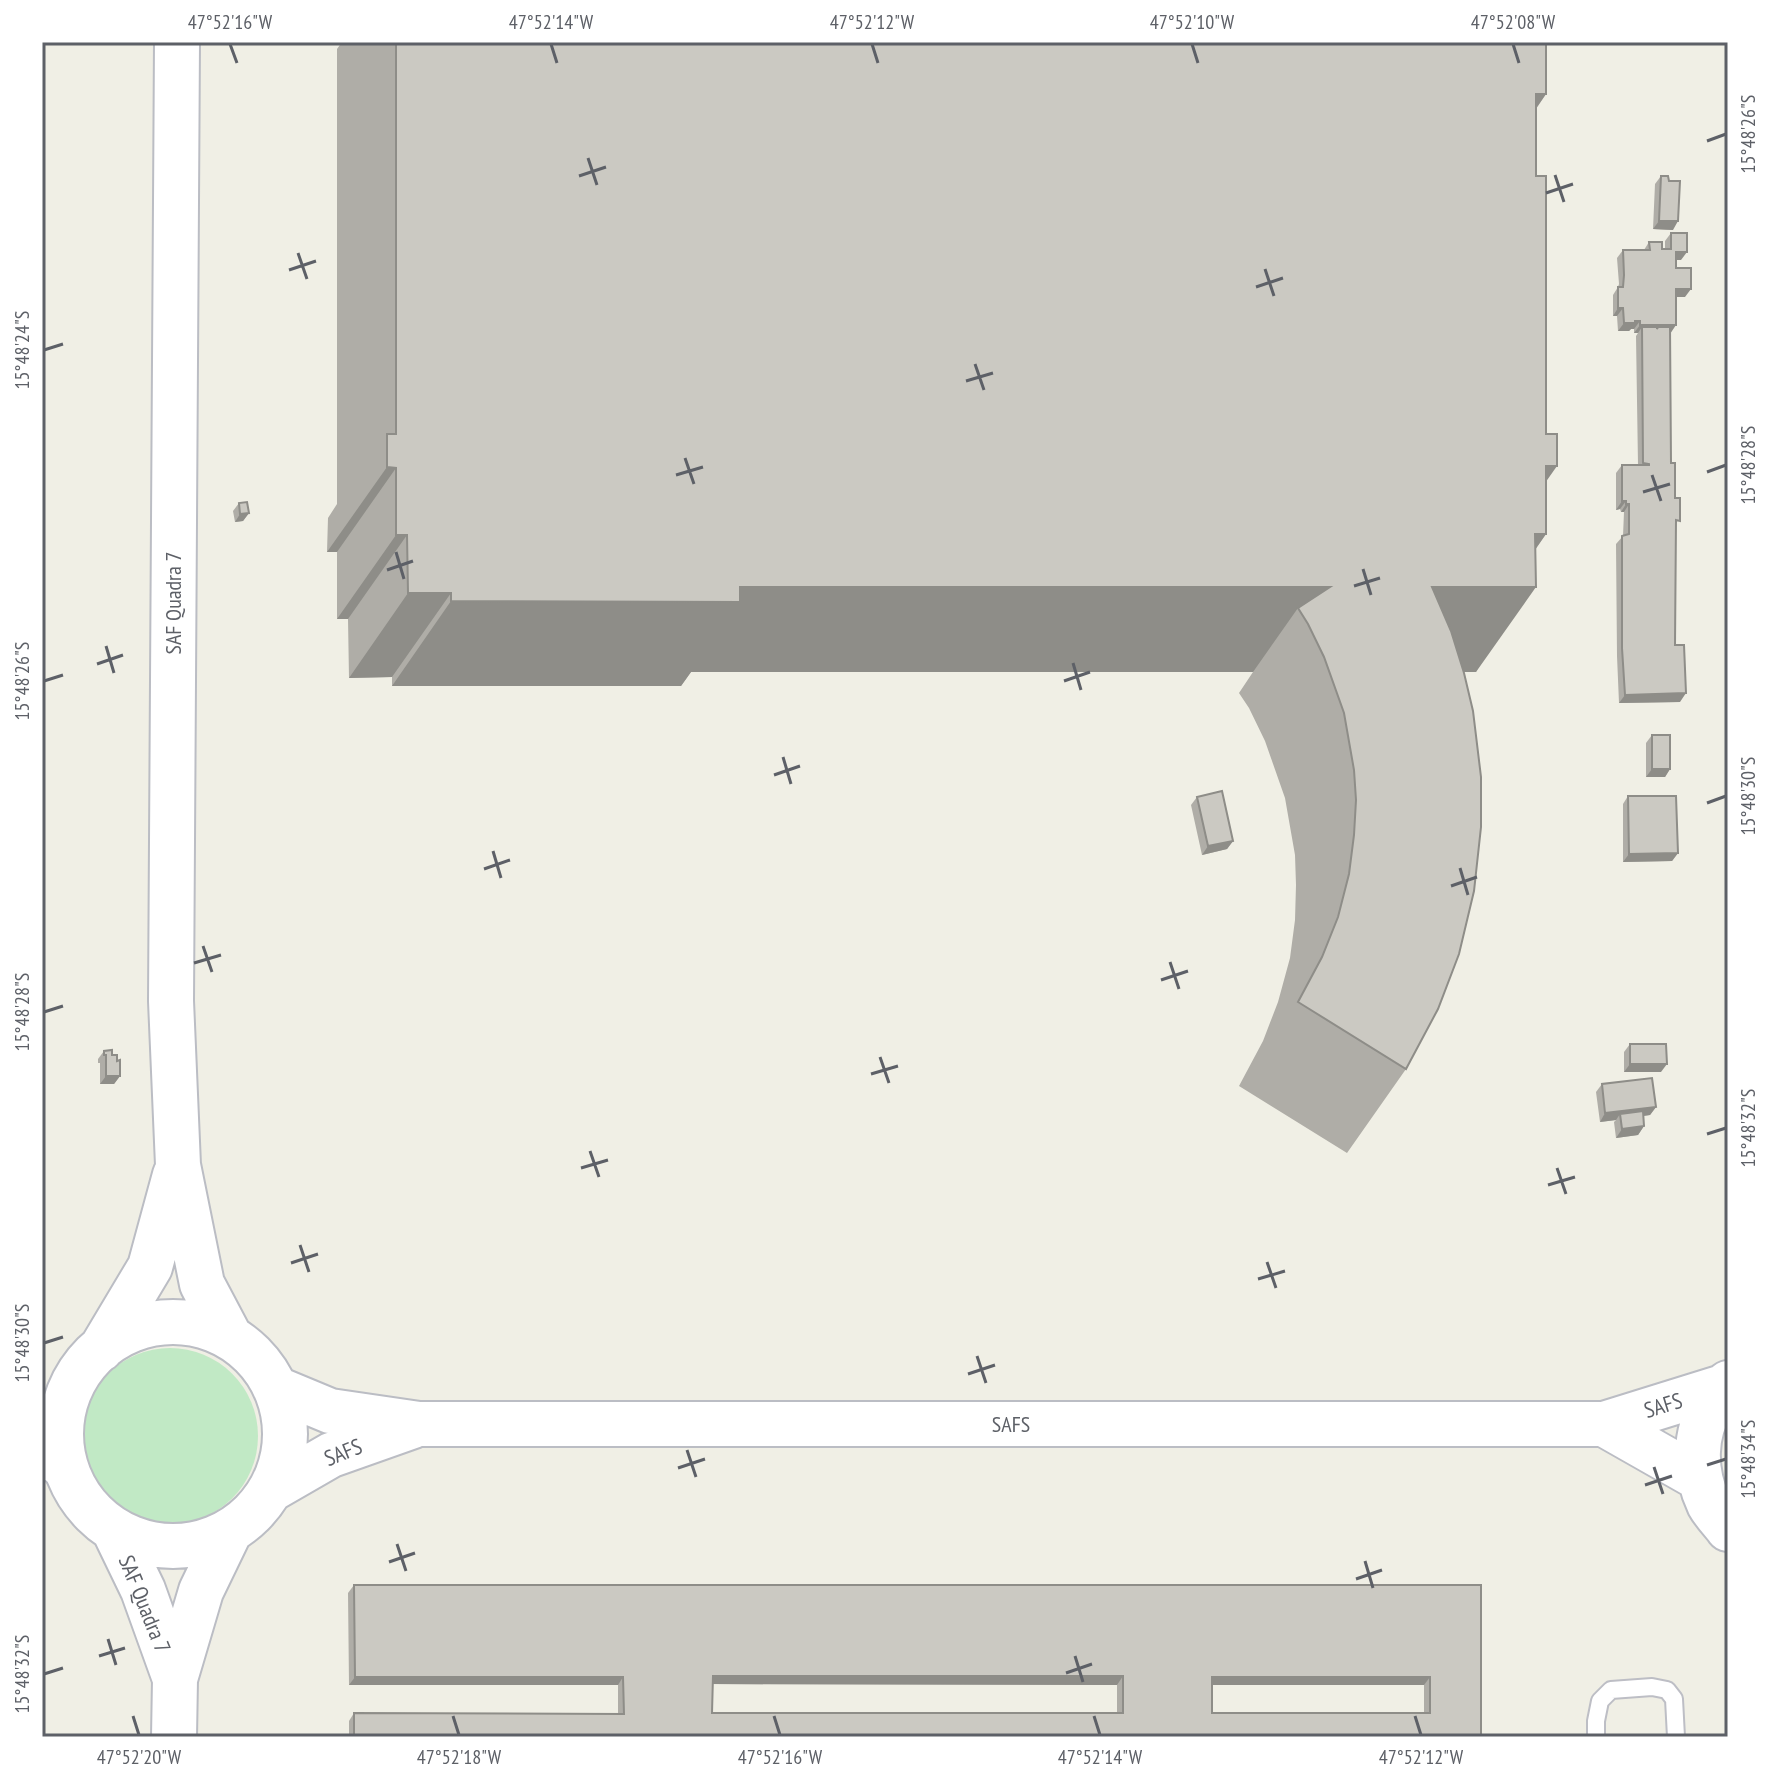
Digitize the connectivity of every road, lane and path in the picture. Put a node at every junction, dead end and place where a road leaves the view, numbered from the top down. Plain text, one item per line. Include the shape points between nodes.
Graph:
1 (177, 42) edge
2 (178, 1165) junction
3 (230, 1337) junction
4 (100, 1350) junction
5 (1726, 1385) edge
6 (277, 1389) junction
7 (419, 1424) junction
8 (1604, 1424) junction
9 (42, 1469) edge
10 (1699, 1478) junction
11 (272, 1489) junction
12 (100, 1517) junction
13 (1728, 1529) edge
14 (230, 1531) junction
15 (175, 1679) junction
16 (174, 1737) edge
17 (1596, 1737) edge
18 (1676, 1737) edge

1 - 2 street, SAF Quadra 7 via 171,1001
2 - 3 street, SAF Quadra 7 via 202,1284
2 - 4 street, SAF Quadra 7 via 150,1267
3 - 4 street via 198,1324 163,1323 129,1331
3 - 6 street via 257,1359
4 - 12 street via 75,1380 63,1411 61,1444 69,1476
5 - 8 street, SAFS
5 - 10 street via 1706,1414 1697,1446
6 - 7 street, SAFS via 330,1411
6 - 11 street via 285,1422 284,1456
7 - 8 street, SAFS
7 - 11 street, SAFS via 331,1455
8 - 10 street, SAFS
9 - 12 lane
10 - 13 street via 1710,1507
11 - 14 street
12 - 14 street via 143,1542 175,1546
12 - 15 street, SAF Quadra 7 via 143,1590
14 - 15 street, SAF Quadra 7 via 201,1591
15 - 16 street, SAF Quadra 7
17 - 18 lane via 1600,1701 1611,1690 1652,1687 1667,1690 1674,1699

